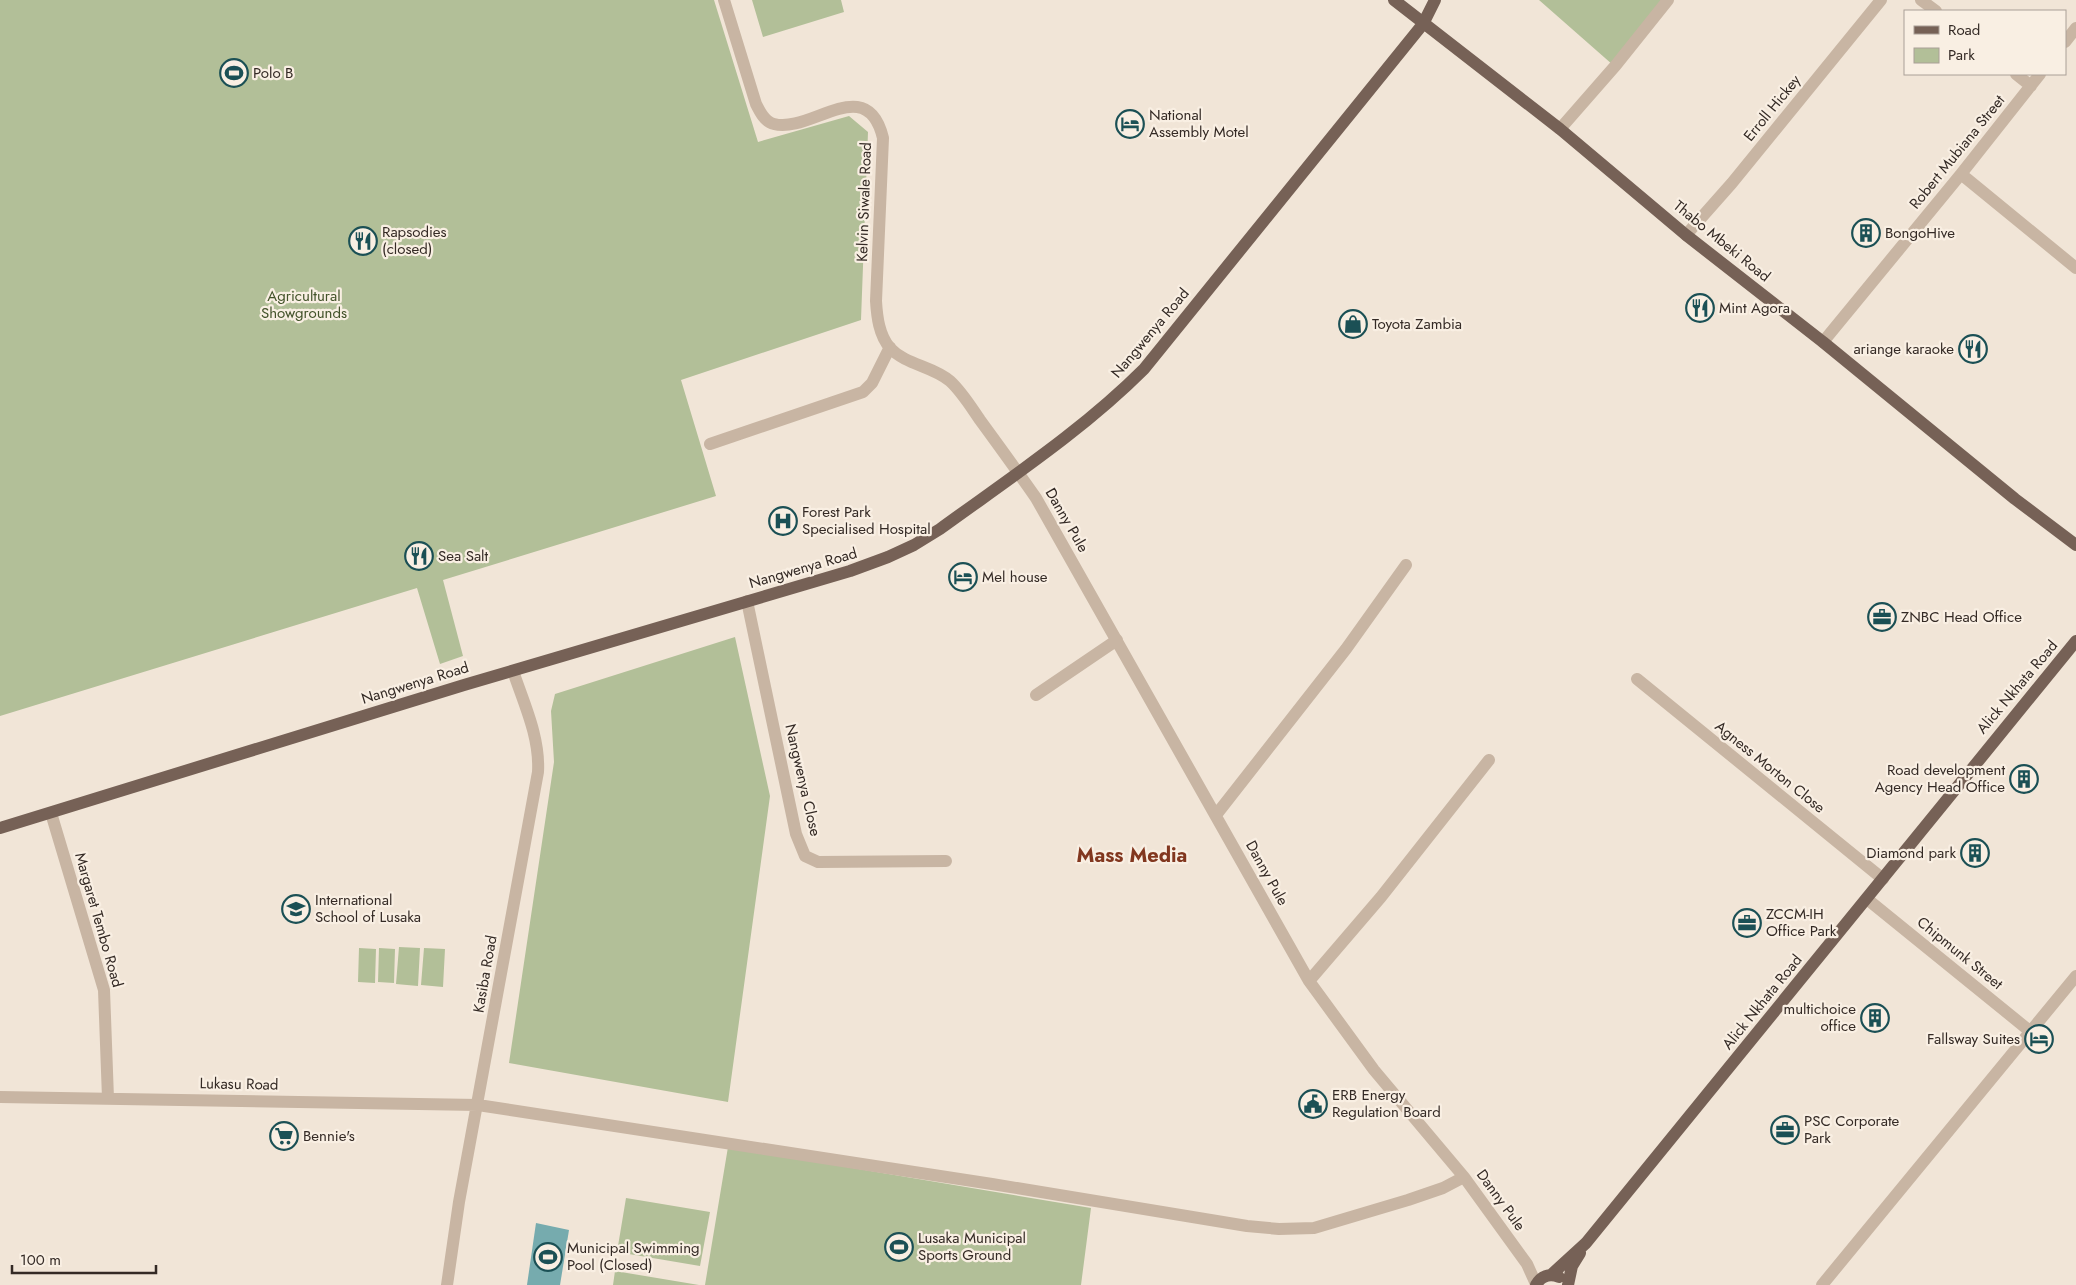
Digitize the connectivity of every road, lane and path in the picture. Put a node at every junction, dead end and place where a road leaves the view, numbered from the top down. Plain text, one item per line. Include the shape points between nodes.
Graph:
1 (724, 0) edge
2 (1394, 0) edge
3 (1435, 0) edge
4 (1668, 0) edge
5 (1881, 0) edge
6 (1921, 0) edge
7 (1935, 10) edge
8 (1423, 24) junction
9 (2017, 75) edge
10 (2039, 75) edge
11 (2031, 86) junction
12 (1560, 129) junction
13 (1961, 174) junction
14 (1686, 235) junction
15 (2076, 268) edge
16 (1823, 342) junction
17 (890, 347) junction
18 (710, 444) dead end
19 (1018, 472) junction
20 (2076, 545) edge
21 (1406, 565) dead end
22 (747, 601) junction
23 (1117, 640) junction
24 (2076, 641) edge
25 (513, 671) junction
26 (1638, 679) dead end
27 (1036, 695) dead end
28 (1489, 760) dead end
29 (51, 812) junction
30 (1216, 815) junction
31 (0, 828) edge
32 (946, 861) dead end
33 (1883, 879) junction
34 (1868, 899) junction
35 (2076, 976) edge
36 (1310, 981) junction
37 (2032, 1032) junction
38 (0, 1097) edge
39 (108, 1098) junction
40 (478, 1105) junction
41 (1464, 1176) junction
42 (1586, 1243) junction
43 (1526, 1264) junction
44 (1550, 1275) junction
45 (1536, 1284) edge
46 (447, 1285) edge
47 (1567, 1285) edge
48 (1822, 1285) edge

1 - 17 street, Kelvin Siwale Road via 756,104 761,115 772,124 788,125 847,106 858,107 876,118 880,126 883,138 876,301 879,325
2 - 8 main road, Thabo Mbeki Road
3 - 8 main road, Nangwenya Road
4 - 12 street
5 - 14 street, Erroll Hickey
6 - 7 street
8 - 12 main road, Thabo Mbeki Road
8 - 19 main road, Nangwenya Road via 1144,369 1089,419
9 - 11 street
10 - 11 street, Robert Mubiana Street
11 - 13 street, Robert Mubiana Street
12 - 14 main road, Thabo Mbeki Road
13 - 15 street
13 - 16 street, Robert Mubiana Street
14 - 16 main road, Thabo Mbeki Road
16 - 20 main road, Thabo Mbeki Road via 2015,500
17 - 18 street via 872,383 863,392
17 - 19 street via 901,356 948,379
19 - 22 main road, Nangwenya Road via 940,529 905,549 850,571
19 - 23 street, Danny Pule
21 - 30 street via 1346,649
22 - 25 main road, Nangwenya Road
22 - 32 street, Nangwenya Close via 796,834 805,856 818,862
23 - 27 street
23 - 30 street, Danny Pule
24 - 33 main road, Alick Nkhata Road
25 - 29 main road, Nangwenya Road
25 - 40 street, Kasiba Road via 535,738 538,772
26 - 33 street, Agness Morton Close
28 - 36 street
29 - 31 main road, Nangwenya Road
29 - 39 street, Margaret Tembo Road via 104,990
30 - 36 street, Danny Pule
33 - 34 main road, Alick Nkhata Road
34 - 37 street, Chipmunk Street
34 - 42 main road, Alick Nkhata Road
35 - 37 street
36 - 41 street, Danny Pule via 1374,1070
37 - 48 street
38 - 39 street, Lukasu Road
39 - 40 street, Lukasu Road
40 - 41 street, Lukasu Road via 1279,1229 1314,1228 1364,1215 1443,1188
40 - 46 street, Kasiba Road
41 - 43 street, Danny Pule
42 - 44 main road, Alick Nkhata Road
42 - 47 main road, Alick Nkhata Road via 1572,1266
43 - 44 street, Danny Pule
43 - 45 street, Danny Pule
44 - 45 main road, Alick Nkhata Road
44 - 47 main road

